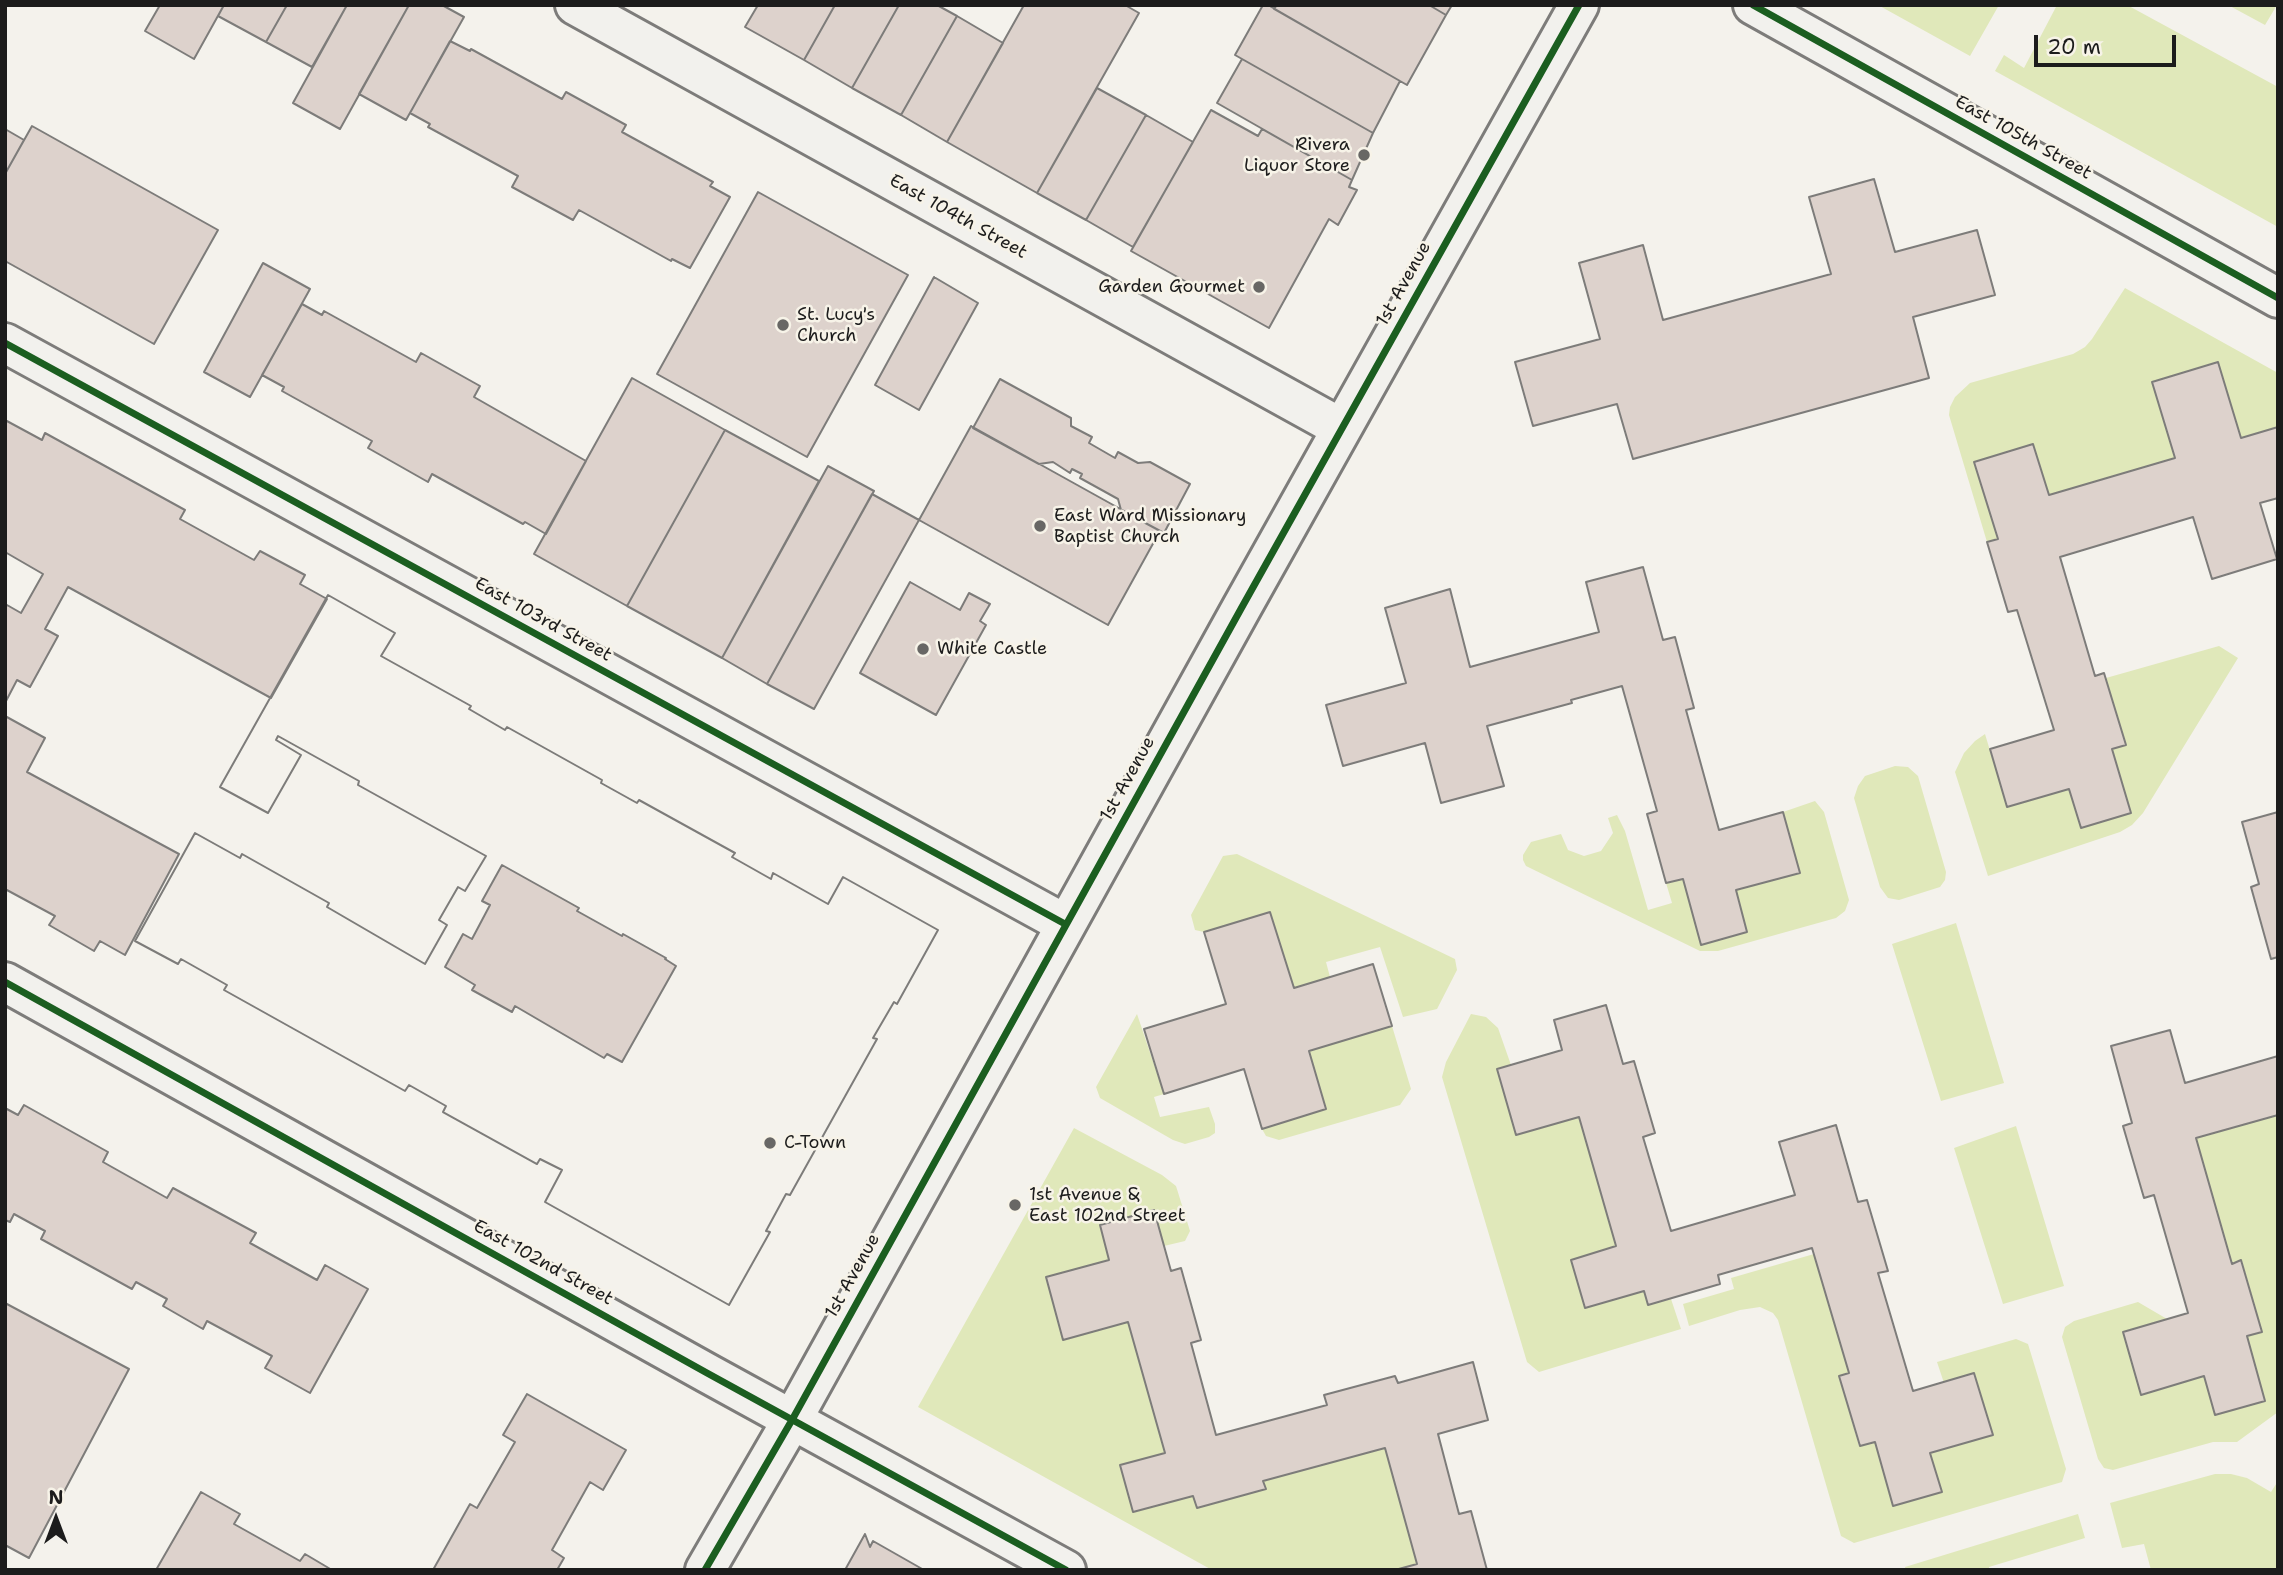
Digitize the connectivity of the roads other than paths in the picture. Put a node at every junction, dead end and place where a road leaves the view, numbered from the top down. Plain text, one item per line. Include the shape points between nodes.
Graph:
1 (575, 5) edge
2 (1579, 5) edge
3 (1753, 5) edge
4 (2278, 298) edge
5 (5, 344) edge
6 (1341, 428) junction
7 (1065, 924) junction
8 (5, 982) edge
9 (792, 1420) junction
10 (705, 1570) edge
11 (1066, 1570) edge

1 - 6 street, East 104th Street
2 - 6 street, 1st Avenue
3 - 4 street, East 105th Street
5 - 7 street, East 103rd Street
6 - 7 street, 1st Avenue
7 - 9 street, 1st Avenue
8 - 9 street, East 102nd Street
9 - 10 street, 1st Avenue
9 - 11 street, East 102nd Street

